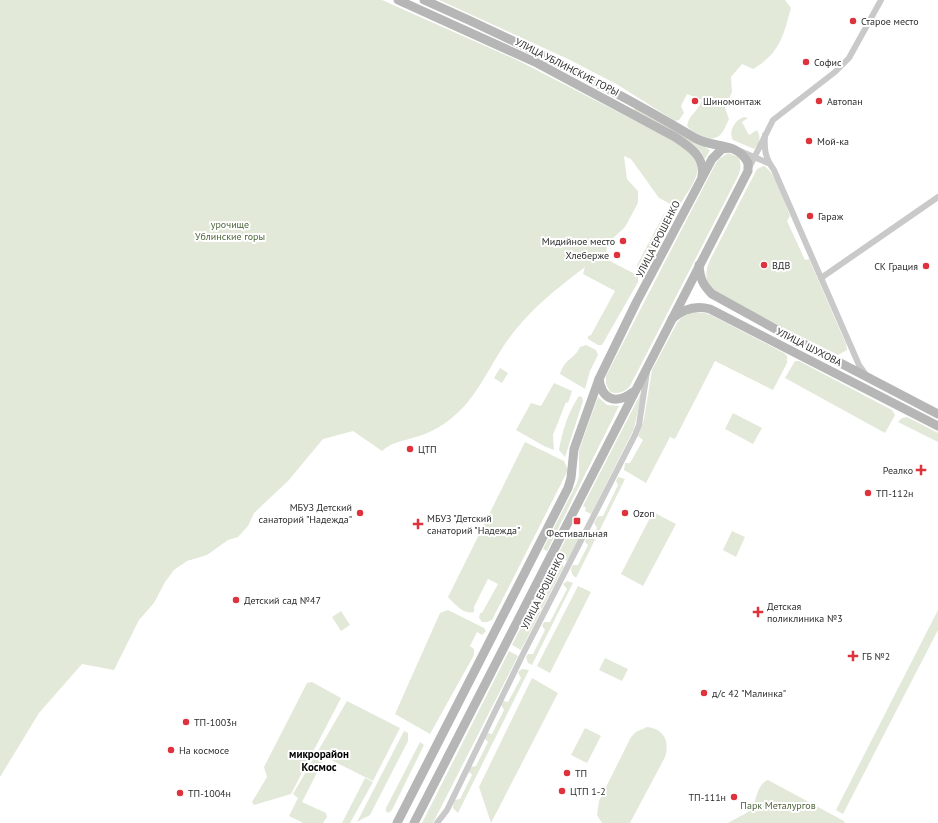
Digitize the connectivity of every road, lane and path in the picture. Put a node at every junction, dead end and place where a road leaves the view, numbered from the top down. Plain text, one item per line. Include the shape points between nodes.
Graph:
1 (398, 0) edge
2 (424, 0) edge
3 (881, 0) edge
4 (765, 135) junction
5 (734, 149) junction
6 (755, 156) junction
7 (768, 163) junction
8 (748, 171) junction
9 (702, 178) junction
10 (938, 197) edge
11 (699, 265) junction
12 (821, 278) junction
13 (670, 322) junction
14 (648, 363) junction
15 (867, 376) junction
16 (600, 379) junction
17 (634, 391) junction
18 (938, 414) edge
19 (938, 426) edge
20 (397, 823) edge
21 (414, 823) edge
22 (437, 823) edge

1 - 9 main road, УЛИЦА УБЛИНСКИЕ ГОРЫ via 537,63 675,137 690,147 699,158 703,169
2 - 5 main road, УЛИЦА УБЛИНСКИЕ ГОРЫ via 541,54 622,96 701,142
3 - 4 street, УЛИЦА ЕРОШЕНКО via 849,58 773,120
4 - 6 street, УЛИЦА ЕРОШЕНКО
4 - 7 street via 764,152
5 - 6 street
5 - 8 main road via 748,163
5 - 9 main road, УЛИЦА ЕРОШЕНКО via 722,149 716,154
6 - 7 street
6 - 8 street, УЛИЦА ЕРОШЕНКО
7 - 8 street via 758,163
7 - 12 street via 774,170
8 - 11 main road, УЛИЦА ЕРОШЕНКО
9 - 16 main road, УЛИЦА ЕРОШЕНКО
10 - 12 street
11 - 13 main road, УЛИЦА ЕРОШЕНКО
11 - 15 main road, УЛИЦА ШУХОВА via 704,286 712,294
12 - 15 street
13 - 14 main road, УЛИЦА ЕРОШЕНКО
13 - 19 main road, УЛИЦА ШУХОВА via 690,308 710,309
14 - 17 main road, УЛИЦА ЕРОШЕНКО
14 - 22 street, УЛИЦА ЕРОШЕНКО via 636,435 523,654 447,810
15 - 18 main road, УЛИЦА ШУХОВА
16 - 17 main road via 602,391 612,399 627,397
16 - 20 main road, УЛИЦА ЕРОШЕНКО via 574,449 568,488
17 - 21 main road, УЛИЦА ЕРОШЕНКО

